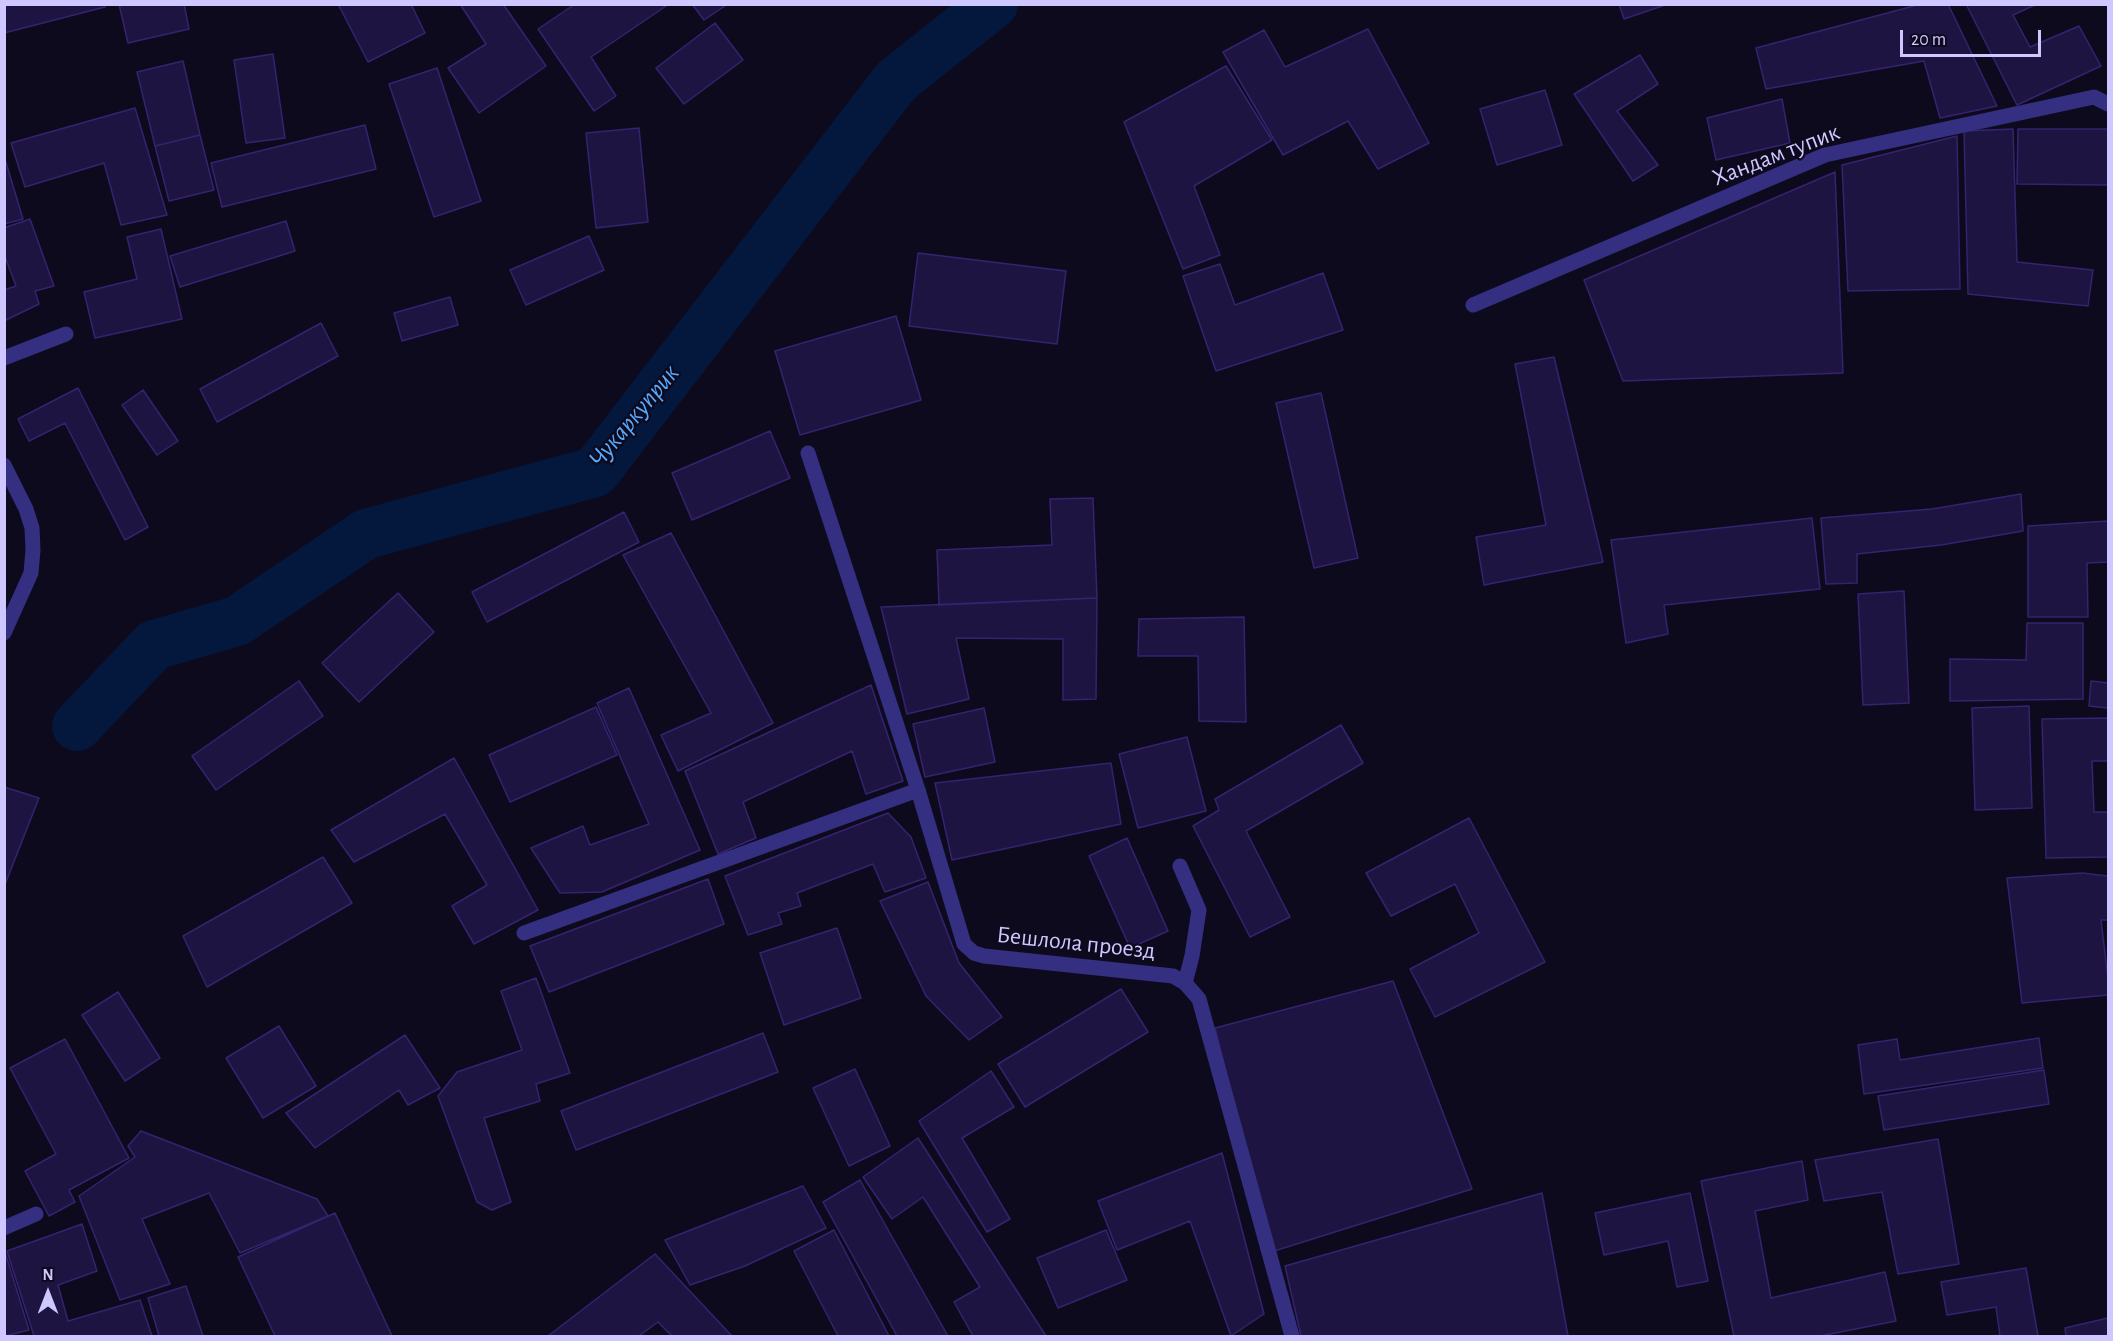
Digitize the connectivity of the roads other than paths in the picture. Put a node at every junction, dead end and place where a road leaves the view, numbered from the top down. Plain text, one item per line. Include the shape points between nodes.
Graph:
1 (2109, 104) edge
2 (1473, 304) dead end
3 (66, 334) dead end
4 (4, 358) edge
5 (808, 453) dead end
6 (4, 465) edge
7 (4, 633) edge
8 (918, 790) junction
9 (1180, 866) dead end
10 (524, 933) dead end
11 (1185, 983) junction
12 (36, 1214) dead end
13 (4, 1228) edge
14 (1292, 1336) edge

1 - 2 street, Хандам тупик via 2094,97 1825,155
3 - 4 street
5 - 8 street, Бешлола проезд
6 - 7 street via 26,508 33,550 31,573
8 - 10 street
8 - 11 street, Бешлола проезд via 964,944 974,953 1173,976
9 - 11 street via 1199,910
11 - 14 street, Бешлола проезд via 1199,999
12 - 13 street

